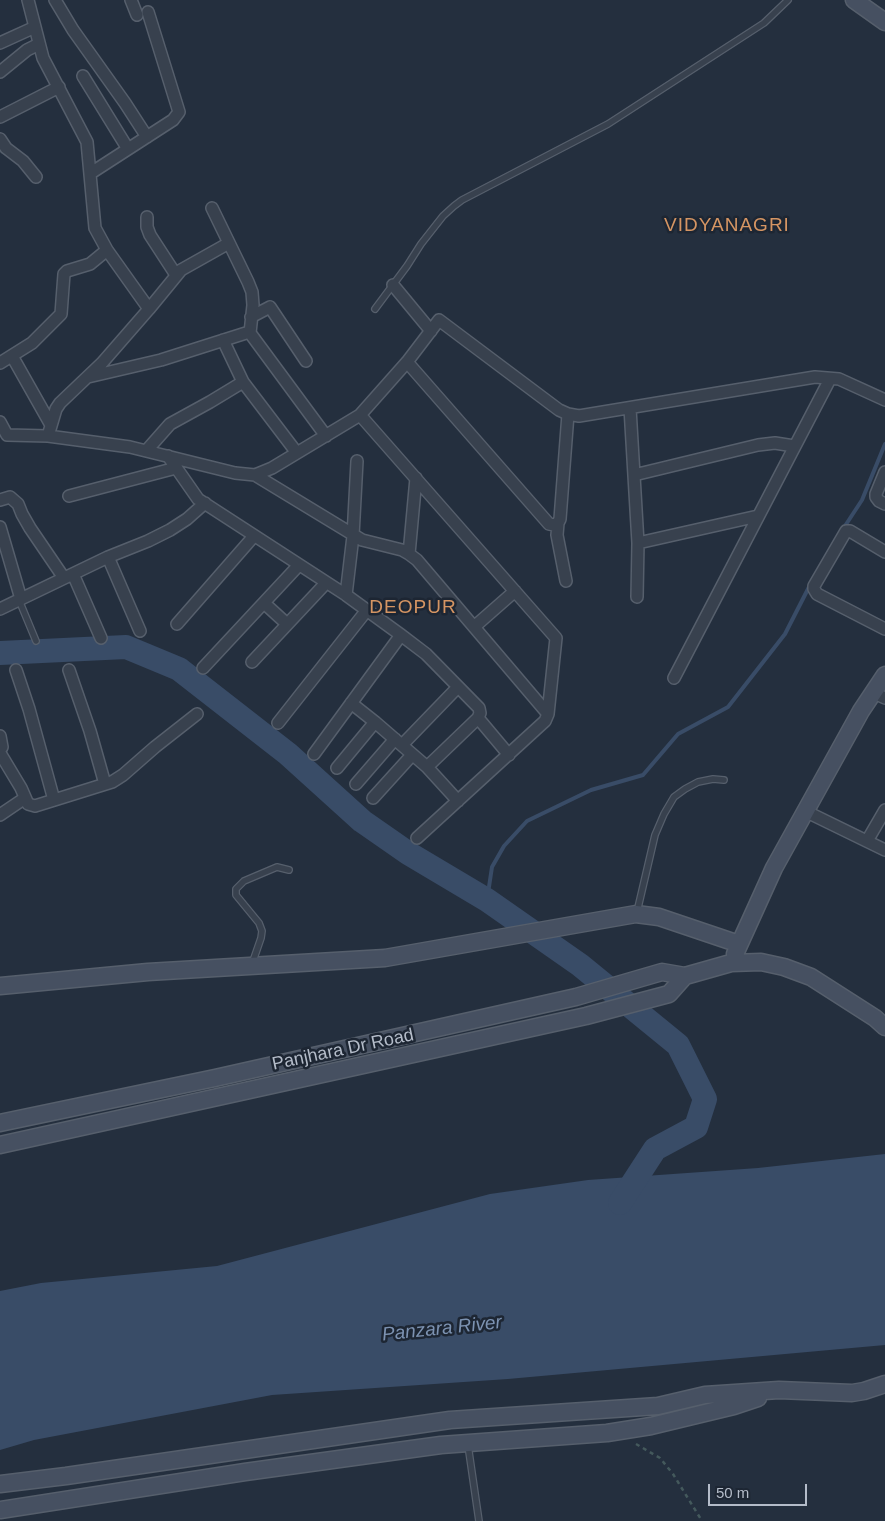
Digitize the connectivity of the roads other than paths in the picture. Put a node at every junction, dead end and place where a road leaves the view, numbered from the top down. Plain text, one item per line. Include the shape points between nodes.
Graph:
1 (28, 0) edge
2 (55, 0) edge
3 (131, 0) edge
4 (788, 0) edge
5 (854, 0) edge
6 (885, 22) edge
7 (35, 27) junction
8 (0, 43) edge
9 (40, 44) junction
10 (0, 72) edge
11 (83, 76) dead end
12 (60, 87) junction
13 (0, 117) edge
14 (147, 137) junction
15 (0, 139) edge
16 (128, 149) junction
17 (90, 173) junction
18 (36, 177) dead end
19 (212, 208) dead end
20 (147, 217) dead end
21 (229, 243) junction
22 (106, 250) junction
23 (176, 275) junction
24 (393, 285) junction
25 (149, 309) junction
26 (375, 309) dead end
27 (251, 317) junction
28 (430, 331) junction
29 (250, 333) junction
30 (223, 340) junction
31 (12, 356) junction
32 (306, 361) dead end
33 (407, 362) junction
34 (0, 364) edge
35 (88, 377) junction
36 (830, 379) junction
37 (243, 382) junction
38 (885, 400) edge
39 (630, 408) junction
40 (568, 414) junction
41 (360, 415) junction
42 (0, 422) edge
43 (50, 430) junction
44 (3, 436) edge
45 (326, 436) junction
46 (794, 446) junction
47 (147, 450) junction
48 (296, 453) junction
49 (168, 456) junction
50 (357, 461) dead end
51 (176, 468) junction
52 (885, 472) edge
53 (256, 474) junction
54 (634, 474) junction
55 (416, 478) junction
56 (69, 496) dead end
57 (0, 500) edge
58 (205, 503) junction
59 (885, 504) edge
60 (758, 516) junction
61 (558, 523) junction
62 (0, 527) edge
63 (254, 536) junction
64 (353, 536) junction
65 (638, 543) junction
66 (885, 552) edge
67 (409, 554) junction
68 (108, 557) junction
69 (299, 565) junction
70 (69, 576) junction
71 (566, 581) dead end
72 (326, 583) junction
73 (515, 591) junction
74 (346, 595) junction
75 (637, 597) dead end
76 (20, 600) junction
77 (264, 603) junction
78 (0, 609) edge
79 (367, 610) junction
80 (177, 624) dead end
81 (287, 624) junction
82 (474, 628) junction
83 (885, 629) edge
84 (140, 631) dead end
85 (401, 635) junction
86 (101, 638) dead end
87 (36, 642) dead end
88 (252, 662) dead end
89 (203, 668) dead end
90 (16, 670) dead end
91 (69, 670) dead end
92 (885, 675) edge
93 (674, 678) dead end
94 (458, 687) junction
95 (879, 695) edge
96 (351, 703) junction
97 (198, 714) dead end
98 (548, 714) junction
99 (478, 718) junction
100 (375, 722) junction
101 (278, 723) dead end
102 (0, 736) edge
103 (398, 742) junction
104 (0, 751) edge
105 (314, 754) dead end
106 (412, 754) junction
107 (509, 755) junction
108 (426, 767) junction
109 (338, 768) dead end
110 (724, 780) dead end
111 (105, 784) junction
112 (356, 784) dead end
113 (25, 798) junction
114 (373, 798) dead end
115 (54, 800) junction
116 (458, 801) junction
117 (885, 810) edge
118 (805, 811) junction
119 (0, 815) edge
120 (417, 838) dead end
121 (867, 841) junction
122 (885, 850) edge
123 (289, 870) dead end
124 (636, 914) junction
125 (739, 944) junction
126 (731, 963) junction
127 (251, 966) junction
128 (685, 976) junction
129 (1, 982) edge
130 (882, 1021) edge
131 (0, 1123) edge
132 (0, 1145) edge
133 (885, 1384) edge
134 (780, 1390) junction
135 (468, 1443) junction
136 (0, 1484) edge
137 (0, 1510) edge
138 (479, 1521) edge

1 - 7 street
2 - 14 street
3 - 14 street via 142,13 179,112 173,120
4 - 24 lane via 764,23 608,124 454,206 421,244
5 - 6 street
7 - 8 street
7 - 9 street
9 - 10 street via 27,50
9 - 12 street via 43,58
11 - 16 street
12 - 13 street
12 - 17 street via 87,142
14 - 16 street
15 - 18 street
16 - 17 street
17 - 22 street via 95,228
19 - 21 street
20 - 23 street via 150,235
21 - 23 street
21 - 27 street via 252,292
22 - 25 street
22 - 31 street via 90,264 70,268 64,274 61,314
23 - 25 street
24 - 26 lane
24 - 28 street
25 - 35 street
27 - 29 street
27 - 32 street via 270,307
28 - 33 street
28 - 40 street via 439,320
29 - 30 street
29 - 45 street
30 - 35 street via 161,360
30 - 37 street
31 - 34 street
31 - 43 street
33 - 41 street
33 - 61 street via 549,524
35 - 43 street via 60,403
36 - 38 street via 839,379
36 - 39 street via 815,378
36 - 46 street
37 - 47 street via 170,424
37 - 48 street
39 - 40 street via 579,416
39 - 54 street
40 - 61 street
41 - 45 street
41 - 55 street
42 - 44 street
43 - 44 street
43 - 47 street
45 - 48 street
46 - 54 street via 758,444
46 - 60 street
47 - 49 street
48 - 53 street
49 - 51 street
49 - 53 street via 235,473
50 - 64 street
51 - 56 street
51 - 58 street
52 - 59 street via 876,494
53 - 64 street
54 - 65 street
55 - 67 street
55 - 73 street
57 - 70 street via 10,497 18,504 30,528
58 - 63 street
58 - 68 street via 170,530
60 - 65 street
60 - 93 street
61 - 71 street via 557,535
62 - 76 street
63 - 69 street
63 - 80 street
64 - 67 street
64 - 74 street
65 - 75 street
66 - 83 street via 846,531 814,589 817,594
67 - 82 street
68 - 70 street
68 - 84 street
69 - 72 street
69 - 77 street
70 - 76 street
70 - 86 street
72 - 74 street
72 - 81 street
73 - 82 street
73 - 98 street via 556,638
74 - 79 street
76 - 78 street
76 - 87 lane
77 - 81 street
77 - 89 street
79 - 85 street
79 - 101 street
81 - 88 street
82 - 98 street
85 - 94 street via 426,654
85 - 96 street
90 - 115 street
91 - 111 street
92 - 95 street
94 - 99 street via 479,708
94 - 103 street
95 - 118 street
96 - 100 street
96 - 105 street
97 - 111 street via 123,775
98 - 107 street via 541,727
99 - 107 street
99 - 108 street
100 - 103 street
100 - 109 street
102 - 104 street
103 - 106 street
103 - 112 street
104 - 113 street
106 - 108 street
106 - 114 street
107 - 116 street
108 - 116 street
110 - 124 lane via 698,782 674,798 655,835
111 - 115 street
113 - 115 street via 31,806
113 - 119 street
116 - 120 street
117 - 121 street
118 - 121 street
118 - 125 street
121 - 122 street
123 - 127 lane via 277,867 244,881 236,889 236,895 262,930
124 - 125 street via 659,917
124 - 127 street via 386,958
125 - 126 street
126 - 128 street, Panjhara Dr Road
126 - 130 street, Panjhara Dr Road via 761,962 811,977
127 - 129 street
128 - 131 street, Panjhara Dr Road via 662,972 576,997
128 - 132 street, Panjhara Dr Road via 669,994 586,1016
133 - 134 street via 852,1393
134 - 135 street via 734,1406 651,1426
134 - 136 street via 705,1395 658,1406 450,1420
135 - 137 street via 245,1472
135 - 138 lane

